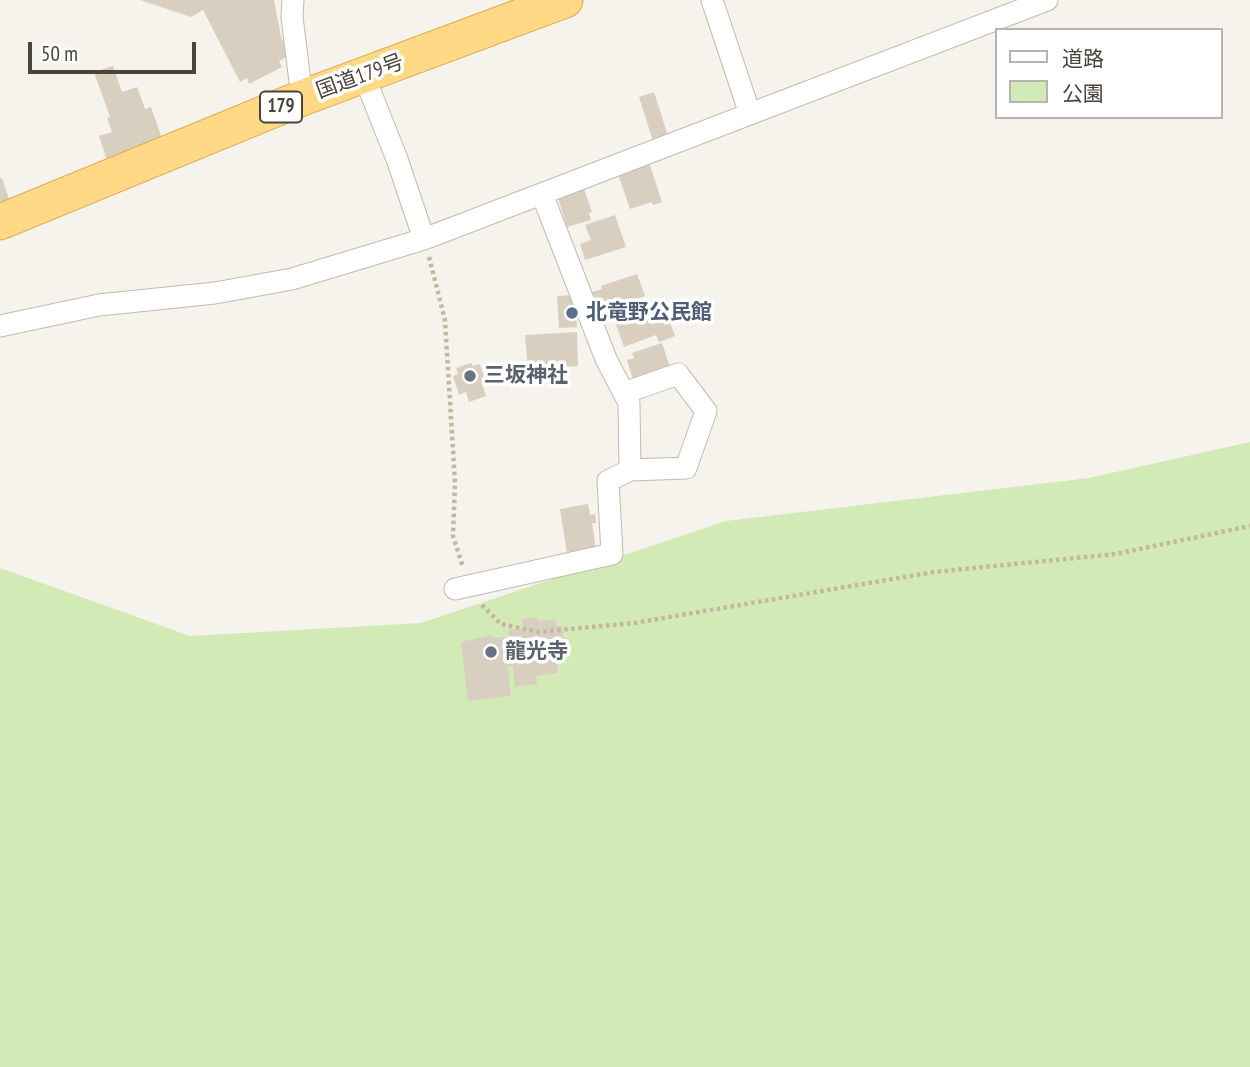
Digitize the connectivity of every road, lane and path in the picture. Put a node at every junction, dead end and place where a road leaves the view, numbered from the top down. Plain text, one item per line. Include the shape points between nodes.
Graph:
1 (293, 0) edge
2 (565, 0) edge
3 (712, 0) edge
4 (1047, 0) edge
5 (364, 76) junction
6 (302, 99) junction
7 (750, 114) junction
8 (542, 194) junction
9 (0, 222) edge
10 (424, 239) junction
11 (0, 326) edge
12 (624, 393) junction
13 (630, 470) junction
14 (1250, 526) edge
15 (460, 580) joint
16 (479, 601) dead end

1 - 6 street
2 - 5 highway, 国道179号 / 179
3 - 7 street
4 - 7 street
5 - 6 highway, 国道179号 / 179
5 - 10 street
6 - 9 highway, 国道179号 / 179
7 - 8 street
8 - 10 street
8 - 12 street
10 - 11 street via 292,279 215,293 99,305
10 - 15 path via 445,320 455,483 453,536
12 - 13 street via 629,403
12 - 13 street via 678,374 706,411 686,468
13 - 15 street via 608,481 612,554
14 - 16 path via 1116,554 934,572 634,622 553,631 501,624

